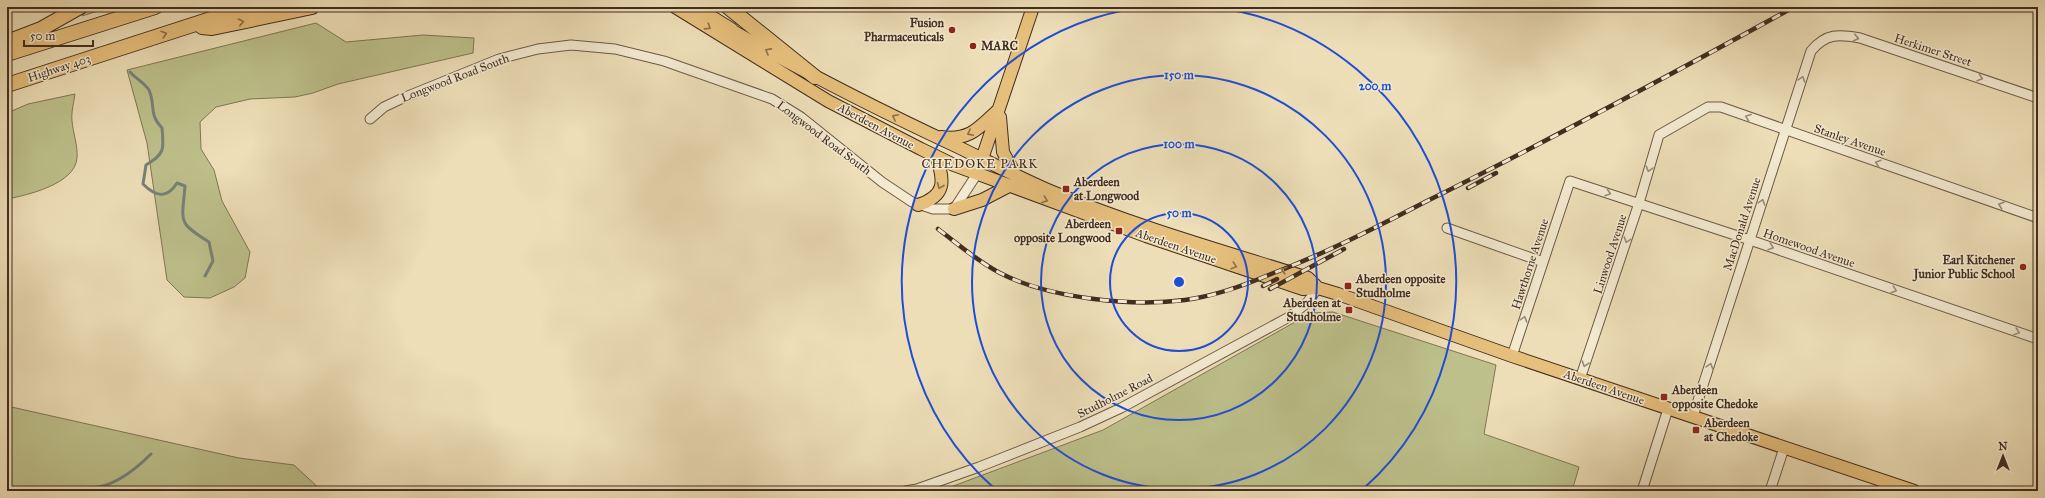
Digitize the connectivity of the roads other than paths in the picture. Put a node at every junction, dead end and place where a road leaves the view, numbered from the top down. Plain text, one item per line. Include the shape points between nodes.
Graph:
1 (80, 7) edge
2 (155, 7) edge
3 (248, 7) edge
4 (312, 7) edge
5 (675, 7) edge
6 (694, 7) edge
7 (728, 7) edge
8 (1033, 7) edge
9 (189, 26) junction
10 (731, 30) joint
11 (1819, 41) joint
12 (7, 42) edge
13 (7, 54) edge
14 (815, 77) junction
15 (7, 85) edge
16 (2038, 98) edge
17 (1000, 109) junction
18 (370, 118) dead end
19 (1785, 130) junction
20 (930, 135) junction
21 (1659, 135) joint
22 (936, 156) junction
23 (982, 159) junction
24 (977, 174) junction
25 (1015, 174) junction
26 (1570, 181) joint
27 (1008, 186) junction
28 (1639, 203) junction
29 (918, 205) junction
30 (954, 209) junction
31 (2038, 218) edge
32 (1447, 228) dead end
33 (1750, 240) junction
34 (1543, 262) junction
35 (1318, 288) junction
36 (2038, 339) edge
37 (1512, 356) junction
38 (1580, 379) junction
39 (1668, 409) junction
40 (1693, 416) junction
41 (1784, 448) junction
42 (1900, 489) edge
43 (905, 491) edge
44 (1642, 491) edge
45 (1770, 491) edge
46 (1914, 491) edge

1 - 12 highway via 41,29
2 - 13 highway
3 - 9 highway, Highway 403
9 -> 4 highway via 212,28
5 -> 22 main road, Aberdeen Avenue via 828,101
6 - 10 highway
7 - 14 highway
8 - 17 main road
15 -> 9 highway, Highway 403
14 -> 10 main road, Aberdeen Avenue
11 -> 16 street, Herkimer Street via 1842,35 1860,38
19 -> 11 street, MacDonald Avenue via 1811,51
20 -> 14 main road, Aberdeen Avenue
17 -> 20 main road via 971,134 956,138
17 - 23 main road
17 - 25 main road via 1003,152
18 - 29 street, Longwood Road South via 402,98 499,59 554,46 586,45 615,49 672,64 772,99 801,117 882,182
19 -> 21 street, Stanley Avenue via 1714,105
31 -> 19 street, Stanley Avenue
33 -> 19 street, MacDonald Avenue
20 - 23 main road, Aberdeen Avenue
21 -> 28 street, Linwood Avenue
22 - 24 main road, Aberdeen Avenue
22 -> 29 main road via 943,174 941,187 930,201
23 - 24 main road
23 - 25 main road, Aberdeen Avenue
24 - 27 main road, Aberdeen Avenue
24 - 30 street
35 -> 25 main road, Aberdeen Avenue via 1308,278 1097,209
26 -> 28 street, Homewood Avenue
26 - 34 street, Hawthorne Avenue
27 - 30 main road via 982,200
27 -> 35 main road, Aberdeen Avenue via 1303,289
28 - 33 street, Homewood Avenue
28 -> 38 street, Linwood Avenue
29 - 30 street, Longwood Road South via 933,209
32 - 34 street
33 -> 36 street, Homewood Avenue
40 -> 33 street, MacDonald Avenue
37 -> 34 street, Hawthorne Avenue
35 - 37 main road, Aberdeen Avenue
35 - 43 street, Studholme Road via 1306,304 1289,317 1121,408 979,467
37 - 38 main road, Aberdeen Avenue
38 - 39 main road, Aberdeen Avenue
39 - 40 main road, Aberdeen Avenue
39 - 44 street
40 - 41 main road, Aberdeen Avenue
41 - 42 main road, Aberdeen Avenue
41 - 45 street
42 - 46 main road, Aberdeen Avenue

